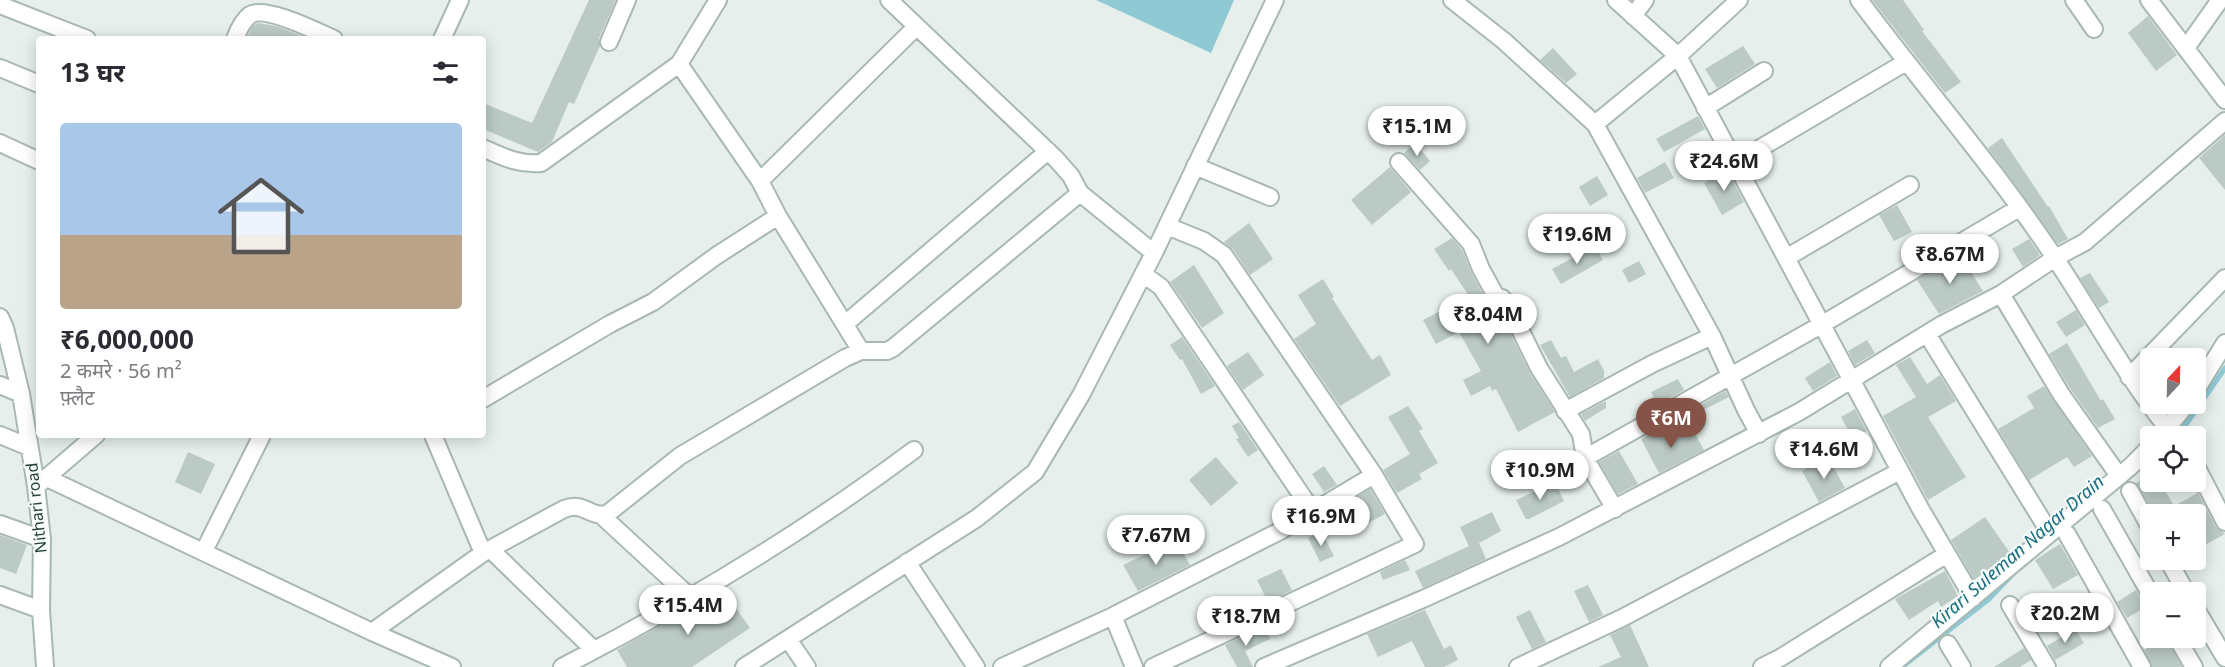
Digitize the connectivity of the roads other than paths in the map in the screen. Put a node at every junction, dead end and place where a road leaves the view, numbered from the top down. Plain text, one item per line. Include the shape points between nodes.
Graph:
1 (460, 0) edge
2 (627, 0) edge
3 (718, 0) edge
4 (889, 0) edge
5 (1275, 0) edge
6 (1452, 0) edge
7 (1616, 0) edge
8 (1645, 0) edge
9 (1739, 0) edge
10 (1859, 0) edge
11 (2074, 0) edge
12 (2149, 0) edge
13 (2220, 0) edge
14 (0, 5) edge
15 (1634, 16) junction
16 (916, 27) junction
17 (2094, 29) dead end
18 (79, 36) edge
19 (236, 36) edge
20 (327, 36) edge
21 (443, 36) edge
22 (609, 42) dead end
23 (2186, 48) junction
24 (1678, 56) junction
25 (1906, 62) junction
26 (679, 64) junction
27 (0, 68) edge
28 (1764, 72) dead end
29 (36, 83) edge
30 (2225, 100) edge
31 (1706, 108) junction
32 (2225, 121) edge
33 (1595, 124) junction
34 (0, 143) edge
35 (486, 149) edge
36 (1048, 151) junction
37 (36, 160) edge
38 (1399, 162) dead end
39 (1736, 163) junction
40 (1195, 166) junction
41 (760, 182) junction
42 (1910, 185) dead end
43 (1080, 193) junction
44 (1270, 197) dead end
45 (2019, 208) junction
46 (778, 216) junction
47 (1167, 225) junction
48 (1154, 253) junction
49 (1786, 258) junction
50 (2055, 258) junction
51 (1143, 274) junction
52 (2225, 278) edge
53 (2001, 294) junction
54 (2, 324) edge
55 (845, 324) junction
56 (1821, 325) junction
57 (1927, 334) junction
58 (1712, 336) junction
59 (2225, 343) edge
60 (861, 351) junction
61 (2206, 374) edge
62 (1731, 377) junction
63 (2129, 377) junction
64 (1851, 380) junction
65 (0, 386) edge
66 (21, 394) junction
67 (486, 397) edge
68 (1565, 411) junction
69 (2163, 426) edge
70 (1759, 434) junction
71 (0, 435) edge
72 (93, 438) edge
73 (260, 438) edge
74 (434, 438) edge
75 (29, 447) junction
76 (914, 450) dead end
77 (2140, 456) edge
78 (1585, 458) junction
79 (1900, 471) junction
80 (1563, 474) dead end
81 (1374, 475) junction
82 (2119, 476) junction
83 (42, 482) junction
84 (2206, 485) edge
85 (2130, 491) dead end
86 (1615, 509) junction
87 (2102, 509) dead end
88 (2140, 509) edge
89 (1313, 512) junction
90 (601, 515) junction
91 (2225, 522) edge
92 (0, 524) edge
93 (2050, 533) junction
94 (2067, 534) dead end
95 (42, 539) junction
96 (204, 551) junction
97 (487, 552) junction
98 (1947, 554) junction
99 (907, 562) junction
100 (2144, 582) edge
101 (0, 595) edge
102 (690, 597) junction
103 (1973, 598) junction
104 (2010, 604) dead end
105 (41, 610) junction
106 (1113, 616) junction
107 (2206, 626) edge
108 (372, 632) junction
109 (788, 639) junction
110 (1948, 644) dead end
111 (2182, 648) edge
112 (594, 651) junction
113 (2225, 658) edge
114 (750, 665) edge
115 (45, 667) edge
116 (452, 667) edge
117 (562, 667) edge
118 (807, 667) edge
119 (976, 667) edge
120 (1002, 667) edge
121 (1134, 667) edge
122 (1153, 667) edge
123 (1264, 667) edge
124 (1518, 667) edge
125 (1762, 667) edge
126 (1889, 667) edge
127 (1962, 667) edge
128 (2047, 667) edge
129 (2142, 667) edge
130 (2194, 667) edge

1 - 21 street
2 - 22 street
3 - 26 street
4 - 16 street
5 - 40 street
6 - 33 street via 1504,40
7 - 15 street
8 - 15 street
9 - 24 street
10 - 25 street
11 - 17 street
12 - 23 street
13 - 23 street
14 - 18 street
15 - 24 street
16 - 36 street
16 - 41 street
19 - 20 street via 249,16 258,12
23 - 30 street
24 - 31 street
24 - 33 street
25 - 39 street
25 - 45 street via 1973,143
26 - 35 street via 541,163 512,161
26 - 41 street
27 - 29 street
28 - 31 street
31 - 39 street
32 - 50 street via 2085,242
33 - 58 street
34 - 37 street
36 - 43 street via 1071,176
36 - 55 street
38 - 68 street via 1471,244 1497,298 1508,305
39 - 49 street
40 - 44 street
40 - 47 street
41 - 46 street
42 - 49 street
43 - 48 street
43 - 60 street via 901,343 887,351
45 - 50 street
45 - 56 street
46 - 55 street
46 - 67 street via 653,302
47 - 48 street
47 - 81 street via 1204,241 1224,255
48 - 51 street
49 - 56 street
50 - 53 street
50 - 63 street
51 - 89 street via 1161,287
51 - 99 street via 1081,395 1035,472 977,518
52 - 63 street
53 - 57 street
53 - 82 street via 2061,394
54 - 66 street, Nithari road
55 - 60 street
56 - 62 street
56 - 64 street
57 - 64 street
57 - 93 street
58 - 62 street
58 - 68 street
59 - 61 street
60 - 90 street via 680,456
62 - 70 street
62 - 78 street
63 - 69 street
64 - 70 street
64 - 79 street
65 - 66 street
66 - 75 street, Nithari road
68 - 78 street via 1581,434
70 - 86 street
71 - 75 street
72 - 83 street
73 - 96 street
74 - 97 street
75 - 83 street, Nithari road
76 - 102 street via 846,500
77 - 82 street
78 - 80 street
78 - 86 street
79 - 98 street
79 - 124 street via 1622,618
81 - 89 street
81 - 122 street via 1415,544
82 - 93 street
83 - 95 street, Nithari road
83 - 96 street
84 - 91 street
85 - 88 street
86 - 123 street via 1424,599
87 - 100 street
89 - 106 street
90 - 97 street via 572,506
90 - 102 street
92 - 95 street
93 - 103 street
94 - 129 street
95 - 105 street, Nithari road
96 - 108 street
97 - 108 street
97 - 112 street
98 - 103 street
98 - 125 street
99 - 109 street
99 - 119 street
101 - 105 street
102 - 112 street
103 - 126 street
104 - 128 street
105 - 115 street, Nithari road
106 - 120 street
106 - 121 street
107 - 113 street
108 - 116 street
109 - 114 street
109 - 118 street
110 - 127 street
111 - 130 street
112 - 117 street

